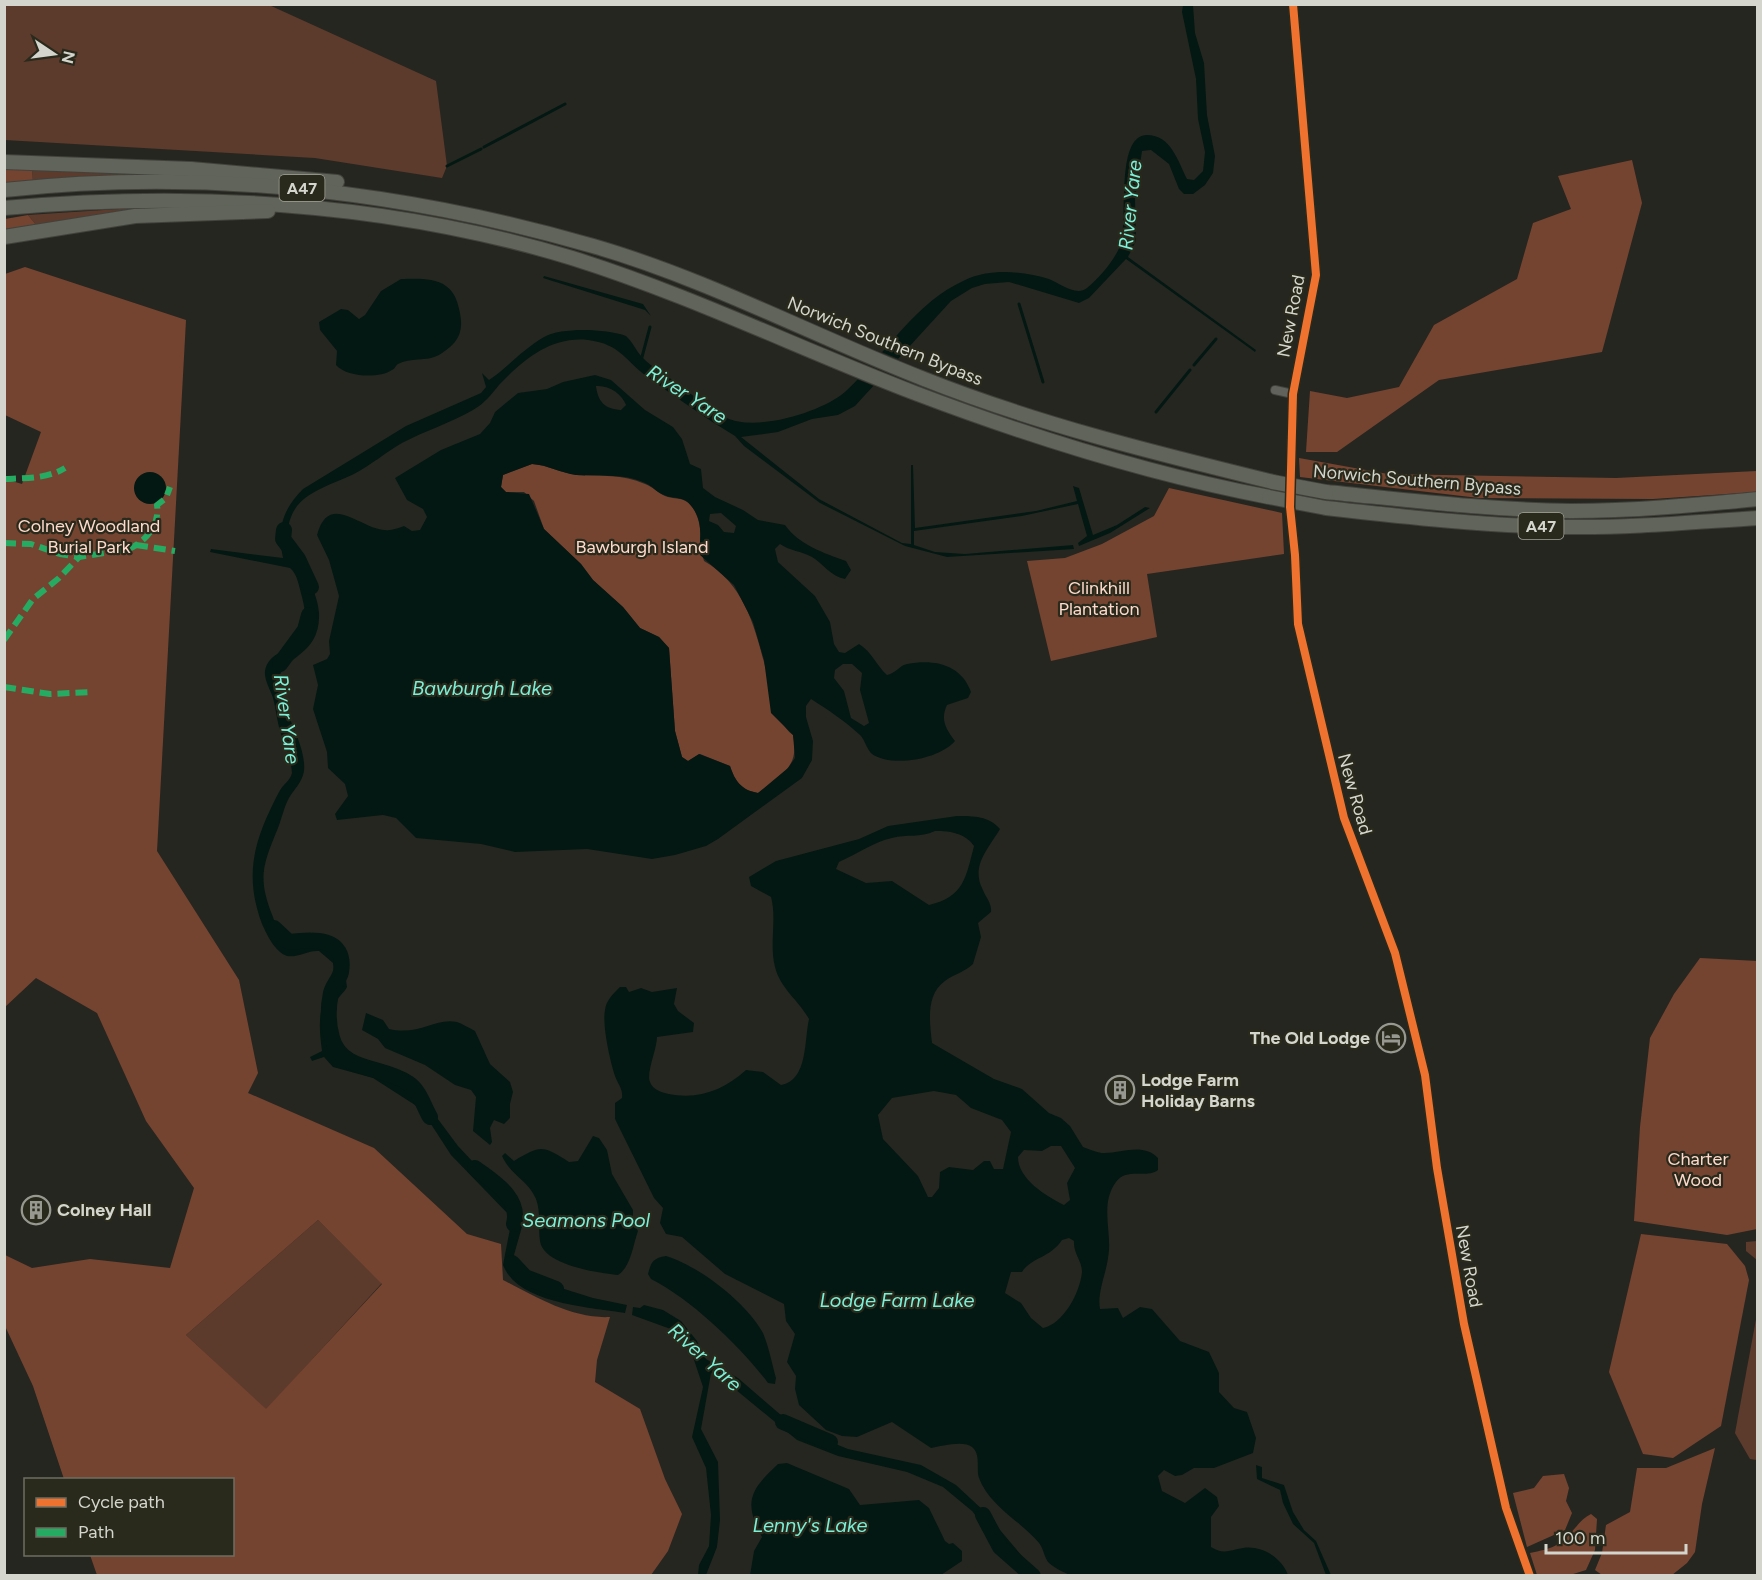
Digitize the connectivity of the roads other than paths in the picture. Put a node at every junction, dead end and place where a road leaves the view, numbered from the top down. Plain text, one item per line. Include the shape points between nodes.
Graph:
1 (1293, 4) edge
2 (4, 162) edge
3 (4, 190) edge
4 (4, 208) edge
5 (4, 237) edge
6 (498, 237) junction
7 (594, 247) junction
8 (1275, 390) dead end
9 (1293, 394) junction
10 (1758, 500) edge
11 (1758, 518) edge
12 (1530, 1575) edge

1 - 9 street, New Road via 1316,275
2 - 7 highway, A47 via 191,169 359,186 451,204
3 - 7 highway, Norwich Southern Bypass / A47 via 126,182 266,184 428,205
4 - 6 highway, Norwich Southern Bypass / A47 via 164,199 276,202 388,216
5 - 6 highway, A47 via 135,216 263,211 344,216
6 - 11 highway, Norwich Southern Bypass / A47, bridge via 674,292 914,393 1079,451 1218,487 1326,508 1493,525 1654,525
7 - 10 highway, Norwich Southern Bypass / A47, bridge via 688,280 927,380 1103,440 1273,482 1326,492 1452,505 1572,511
8 - 9 street
9 - 12 street, New Road via 1290,507 1298,624 1344,818 1395,953 1425,1075 1464,1324 1506,1508

